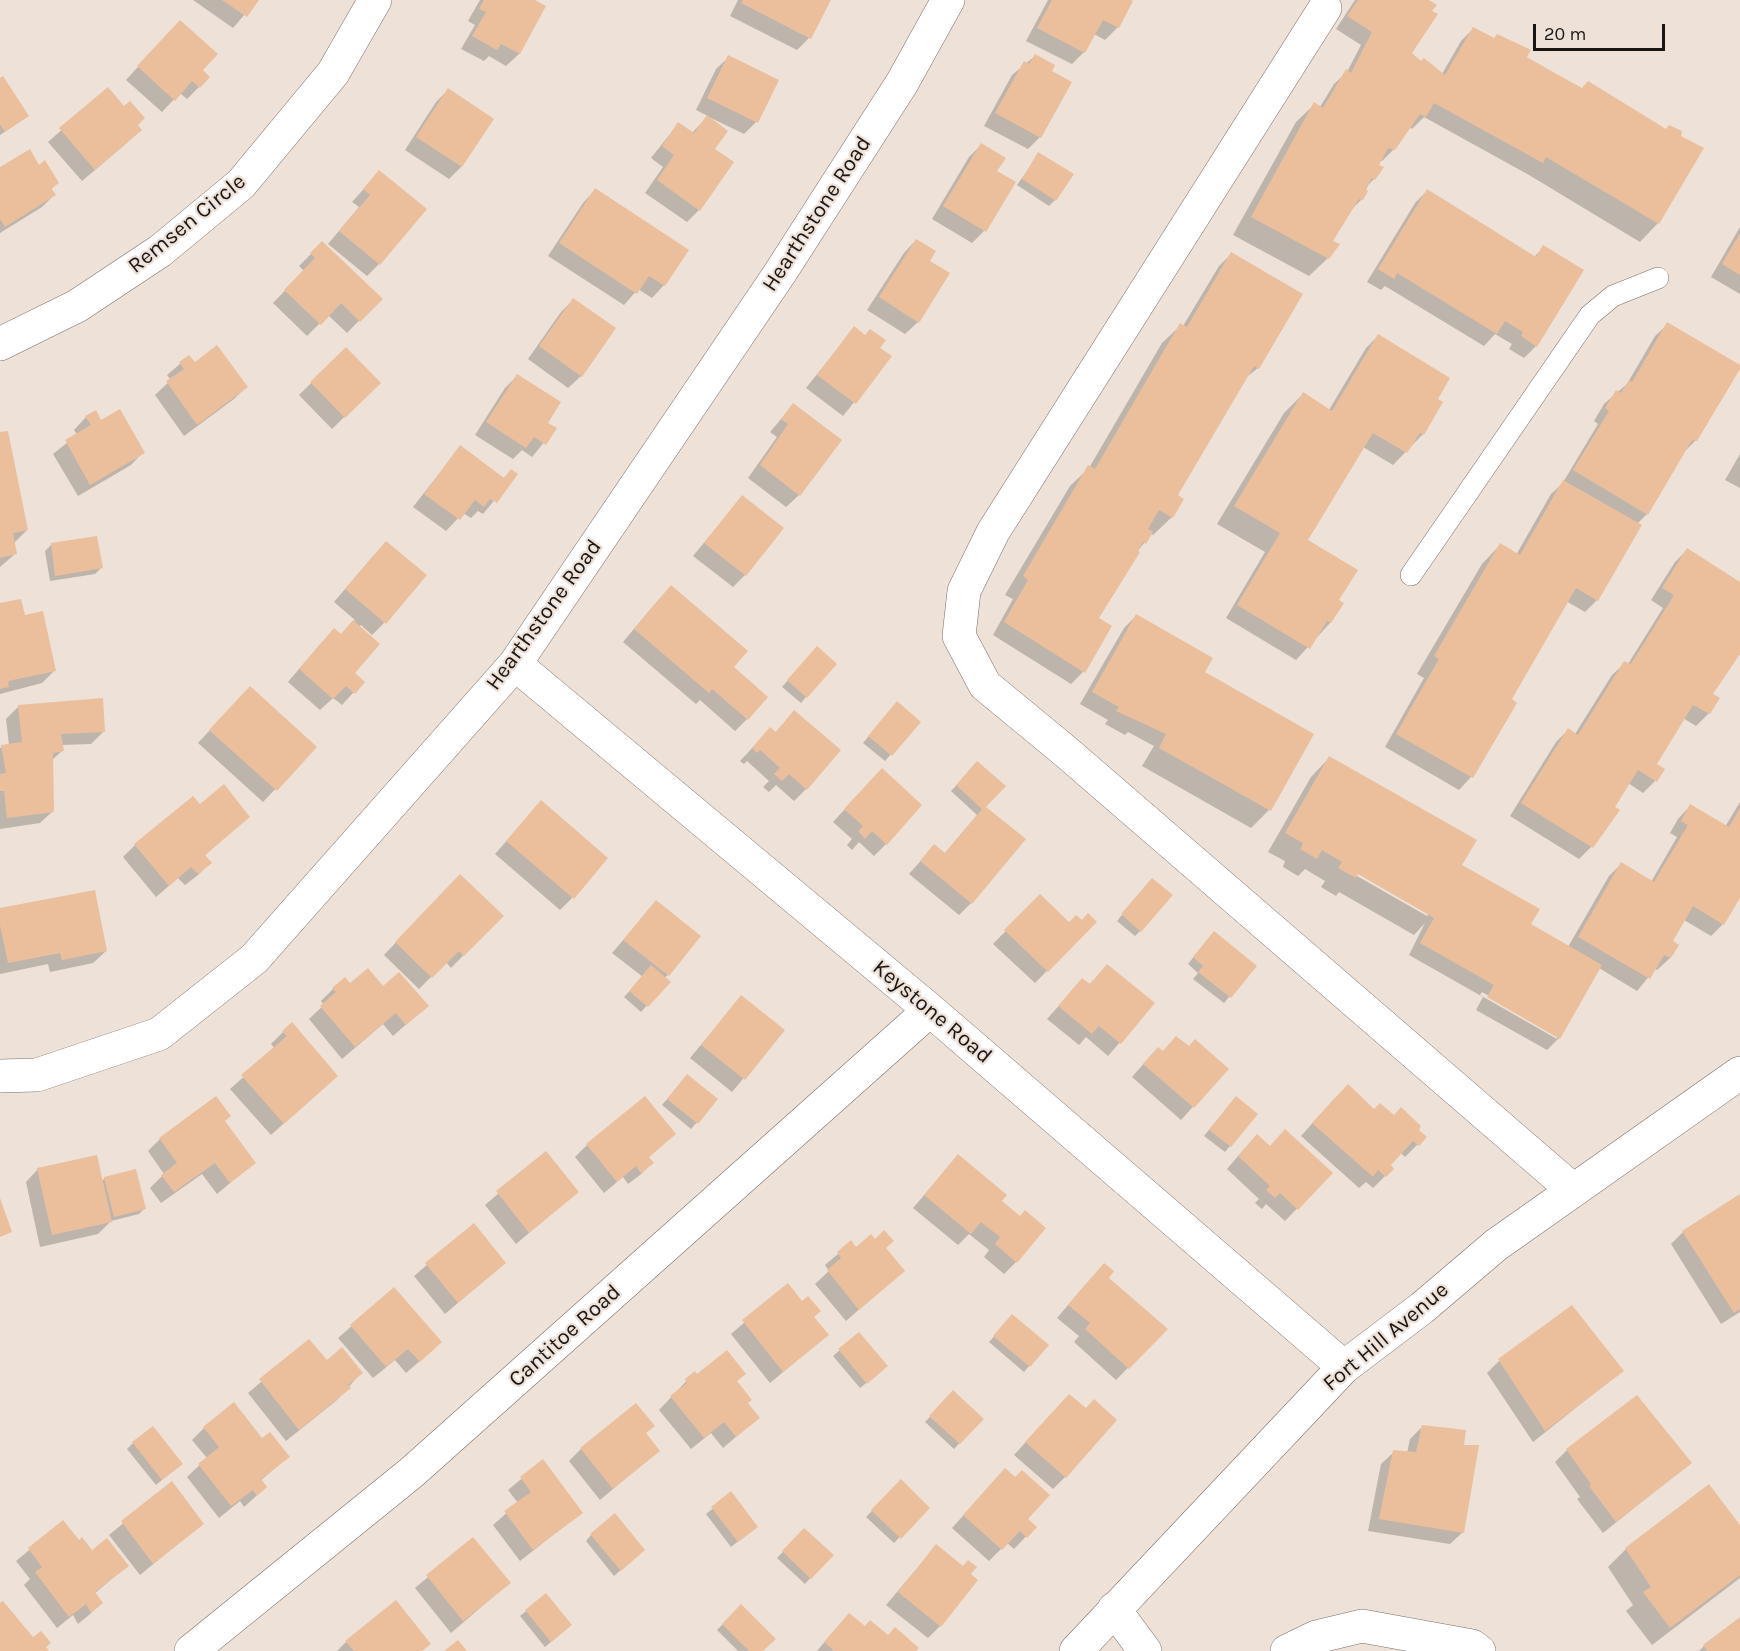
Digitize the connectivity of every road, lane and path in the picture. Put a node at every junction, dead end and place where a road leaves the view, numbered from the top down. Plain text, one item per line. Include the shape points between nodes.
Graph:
1 (375, 0) edge
2 (948, 0) edge
3 (1325, 8) dead end
4 (1658, 278) dead end
5 (0, 344) edge
6 (1411, 574) dead end
7 (515, 664) junction
8 (930, 1010) junction
9 (0, 1076) edge
10 (1735, 1084) edge
11 (1573, 1190) junction
12 (1344, 1367) junction
13 (1114, 1609) junction
14 (191, 1651) edge
15 (1076, 1651) edge
16 (1144, 1651) edge
17 (1287, 1651) edge
18 (1479, 1651) edge

1 - 5 street, Remsen Circle via 333,73 241,184 151,257 77,306
2 - 7 street, Hearthstone Road via 902,82 780,273
3 - 11 street via 993,532 964,591 959,636 985,685
4 - 6 lane via 1613,296 1590,315
7 - 8 street, Keystone Road
7 - 9 street, Hearthstone Road via 254,958 159,1034 37,1075
8 - 12 street, Keystone Road
8 - 14 street, Cantitoe Road via 411,1473
10 - 11 street, Fort Hill Avenue
11 - 12 street, Fort Hill Avenue via 1496,1245
12 - 13 street, Fort Hill Avenue
13 - 15 street, Fort Hill Avenue
13 - 16 street
17 - 18 street via 1316,1637 1362,1626 1472,1646

